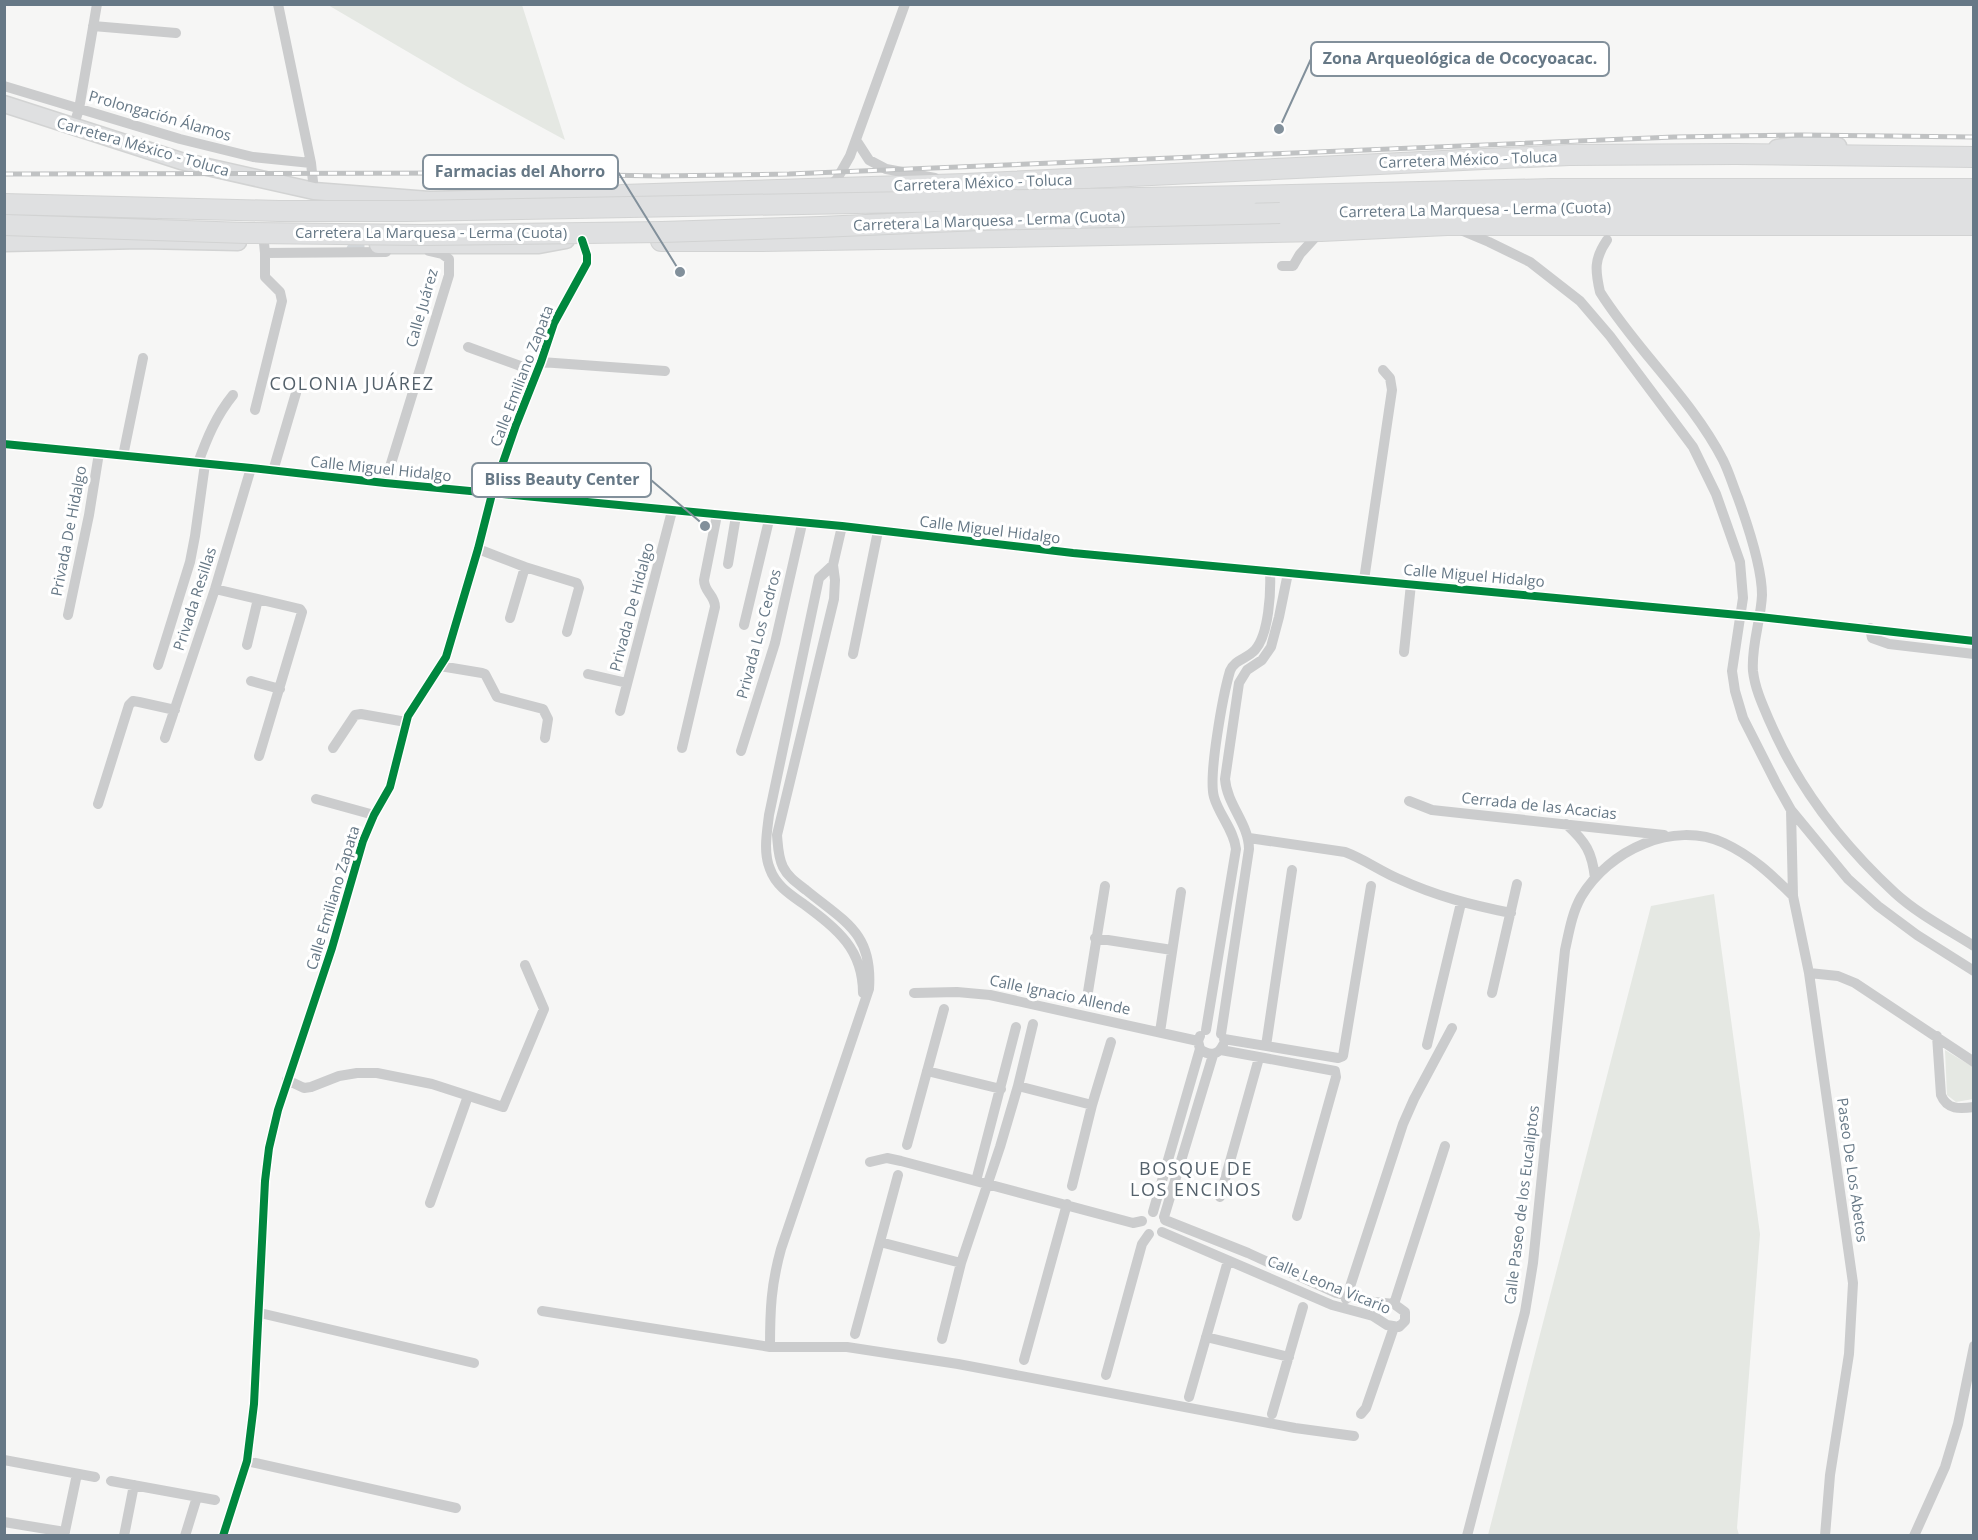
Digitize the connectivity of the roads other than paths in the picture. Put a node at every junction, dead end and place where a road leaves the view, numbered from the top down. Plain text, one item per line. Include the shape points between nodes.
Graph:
1 (97, 4) edge
2 (278, 4) edge
3 (905, 4) edge
4 (93, 26) junction
5 (176, 33) dead end
6 (4, 86) edge
7 (4, 104) edge
8 (79, 109) junction
9 (73, 128) junction
10 (856, 140) junction
11 (1974, 148) edge
12 (1735, 154) junction
13 (1974, 157) edge
14 (311, 163) junction
15 (1974, 177) edge
16 (965, 184) junction
17 (381, 189) dead end
18 (826, 189) junction
19 (1552, 189) junction
20 (1974, 189) edge
21 (314, 191) junction
22 (622, 195) junction
23 (4, 204) edge
24 (1974, 208) edge
25 (4, 225) edge
26 (1447, 225) junction
27 (1634, 225) junction
28 (1826, 225) junction
29 (1974, 225) edge
30 (1321, 231) junction
31 (1974, 237) edge
32 (574, 240) junction
33 (1607, 240) joint
34 (4, 243) edge
35 (378, 245) tunnel mouth
36 (264, 248) junction
37 (1281, 266) dead end
38 (468, 347) dead end
39 (143, 358) dead end
40 (539, 367) junction
41 (1383, 370) dead end
42 (665, 371) dead end
43 (296, 393) dead end
44 (232, 395) dead end
45 (255, 410) dead end
46 (4, 444) edge
47 (99, 453) junction
48 (123, 456) junction
49 (202, 463) junction
50 (251, 468) junction
51 (273, 471) junction
52 (385, 483) junction
53 (492, 494) junction
54 (672, 511) junction
55 (717, 515) junction
56 (736, 516) junction
57 (768, 520) junction
58 (802, 524) junction
59 (842, 526) junction
60 (878, 531) junction
61 (478, 549) junction
62 (728, 564) dead end
63 (833, 565) junction
64 (525, 567) junction
65 (1270, 571) junction
66 (1287, 573) junction
67 (1364, 580) junction
68 (1411, 584) junction
69 (215, 589) junction
70 (1270, 592) junction
71 (1284, 594) junction
72 (258, 599) junction
73 (68, 615) dead end
74 (1741, 615) junction
75 (1760, 617) junction
76 (510, 618) dead end
77 (744, 625) dead end
78 (1264, 628) junction
79 (1869, 628) junction
80 (1276, 631) junction
81 (567, 632) dead end
82 (1974, 640) edge
83 (247, 645) dead end
84 (1404, 652) dead end
85 (853, 654) dead end
86 (1974, 654) edge
87 (158, 665) dead end
88 (440, 666) junction
89 (1753, 669) junction
90 (1732, 671) junction
91 (588, 674) dead end
92 (250, 681) dead end
93 (627, 682) junction
94 (280, 689) junction
95 (174, 710) junction
96 (620, 711) dead end
97 (406, 722) junction
98 (165, 738) dead end
99 (545, 738) dead end
100 (333, 748) dead end
101 (682, 748) dead end
102 (741, 751) dead end
103 (259, 756) dead end
104 (316, 799) dead end
105 (1409, 801) dead end
106 (98, 804) dead end
107 (1234, 809) junction
108 (1791, 810) junction
109 (374, 815) junction
110 (1222, 815) junction
111 (1566, 824) junction
112 (1667, 836) junction
113 (1249, 838) junction
114 (1292, 870) dead end
115 (790, 877) junction
116 (1595, 879) junction
117 (1517, 884) dead end
118 (1105, 886) dead end
119 (1371, 886) dead end
120 (1180, 892) dead end
121 (1794, 896) junction
122 (1461, 903) junction
123 (805, 905) junction
124 (1510, 913) junction
125 (1095, 938) junction
126 (1974, 946) edge
127 (1172, 950) junction
128 (525, 965) dead end
129 (1974, 971) edge
130 (1809, 973) junction
131 (914, 993) dead end
132 (1492, 993) dead end
133 (1086, 998) dead end
134 (863, 1008) junction
135 (944, 1009) dead end
136 (1033, 1024) dead end
137 (1016, 1027) dead end
138 (1452, 1028) dead end
139 (1206, 1030) junction
140 (1160, 1032) junction
141 (1937, 1036) junction
142 (1111, 1042) dead end
143 (1220, 1044) junction
144 (1199, 1045) junction
145 (1427, 1045) dead end
146 (1266, 1046) junction
147 (1259, 1058) junction
148 (1974, 1062) edge
149 (927, 1071) junction
150 (287, 1080) junction
151 (1018, 1086) junction
152 (1001, 1089) junction
153 (468, 1096) junction
154 (1092, 1105) junction
155 (1974, 1107) edge
156 (907, 1145) dead end
157 (1445, 1146) dead end
158 (870, 1162) dead end
159 (898, 1175) dead end
160 (976, 1181) junction
161 (987, 1185) junction
162 (1072, 1185) dead end
163 (1220, 1197) dead end
164 (430, 1203) dead end
165 (1067, 1204) junction
166 (1153, 1212) junction
167 (1297, 1216) dead end
168 (1165, 1219) junction
169 (1142, 1221) junction
170 (1162, 1232) junction
171 (1149, 1234) junction
172 (880, 1242) junction
173 (1248, 1253) junction
174 (1228, 1261) junction
175 (961, 1263) junction
176 (1242, 1266) junction
177 (1347, 1295) junction
178 (1394, 1304) junction
179 (1303, 1307) dead end
180 (1342, 1308) junction
181 (542, 1311) dead end
182 (260, 1313) junction
183 (1394, 1327) junction
184 (855, 1334) dead end
185 (1206, 1337) junction
186 (942, 1339) dead end
187 (1974, 1346) edge
188 (770, 1347) junction
189 (1288, 1357) junction
190 (1024, 1360) dead end
191 (474, 1363) dead end
192 (1106, 1375) dead end
193 (1189, 1397) dead end
194 (1272, 1414) dead end
195 (1361, 1414) dead end
196 (1354, 1436) dead end
197 (247, 1461) junction
198 (5, 1464) edge
199 (77, 1474) junction
200 (96, 1477) dead end
201 (111, 1480) dead end
202 (134, 1485) junction
203 (197, 1497) junction
204 (215, 1500) dead end
205 (456, 1508) dead end
206 (4, 1522) edge
207 (64, 1534) edge
208 (124, 1536) edge
209 (185, 1536) edge
210 (223, 1536) edge
211 (1467, 1536) edge
212 (1826, 1536) edge
213 (1914, 1536) edge

1 - 4 street
2 - 14 street
3 - 10 street
4 - 5 street
4 - 8 street
6 - 8 street, Prolongación Álamos
7 - 9 main road, Carretera México - Toluca
8 - 9 street
8 - 14 street, Prolongación Álamos via 242,154
9 - 21 main road, Carretera México - Toluca via 181,161
10 - 16 street via 869,160 886,169
10 - 18 street via 844,168
11 - 12 main road via 1800,145
12 - 13 highway, Carretera México - Toluca
12 - 16 highway, Carretera México - Toluca via 1569,156
14 - 21 street
15 - 19 highway via 1651,179
16 - 18 highway, Carretera México - Toluca
17 - 22 main road via 547,189
18 - 22 highway, Carretera México - Toluca
19 - 20 highway, Carretera La Marquesa - Lerma (Cuota)
19 - 23 highway, Carretera La Marquesa - Lerma (Cuota), bridge via 406,211
21 - 22 main road, Carretera México - Toluca via 429,200
24 - 25 highway, Carretera La Marquesa - Lerma (Cuota), bridge via 1634,207 1280,213 662,232 423,235
26 - 27 highway
26 - 30 highway
26 - 74 street via 1530,262 1580,301 1636,370 1693,447 1716,494 1740,562
27 - 28 highway
27 - 33 highway
28 - 29 highway
28 - 31 highway via 1855,237
30 - 32 highway via 759,242
30 - 37 street via 1293,266
32 - 35 main road via 539,244
32 - 36 main road
32 - 40 street, Calle Emiliano Zapata via 587,255 586,262 554,323
33 - 75 street via 1598,253 1600,292 1695,416 1724,461 1753,548 1762,591
34 - 36 main road via 141,240
36 - 45 street via 265,277 280,291 282,301
36 - 52 street, Calle Juárez via 432,251 449,259 449,275
38 - 40 street
39 - 48 street
40 - 42 street
40 - 53 street, Calle Emiliano Zapata
41 - 67 street via 1390,378 1392,390
43 - 51 street
44 - 49 street via 205,441
46 - 47 street, Calle Miguel Hidalgo
47 - 48 street, Calle Miguel Hidalgo
47 - 73 street, Privada De Hidalgo
48 - 49 street, Calle Miguel Hidalgo
49 - 50 street, Calle Miguel Hidalgo
49 - 87 street via 190,562
50 - 51 street, Calle Miguel Hidalgo
50 - 69 street, Privada Resillas
51 - 52 street, Calle Miguel Hidalgo
52 - 53 street, Calle Miguel Hidalgo
53 - 54 street, Calle Miguel Hidalgo
53 - 61 street, Calle Emiliano Zapata
54 - 55 street, Calle Miguel Hidalgo
54 - 93 street, Privada De Hidalgo
55 - 56 street, Calle Miguel Hidalgo
55 - 101 street via 704,580 715,607
56 - 57 street, Calle Miguel Hidalgo
56 - 62 street
57 - 58 street, Calle Miguel Hidalgo
57 - 77 street
58 - 59 street, Calle Miguel Hidalgo
58 - 102 street, Privada Los Cedros via 775,642
59 - 60 street, Calle Miguel Hidalgo
59 - 63 street
60 - 65 street, Calle Miguel Hidalgo via 1073,554
60 - 85 street
61 - 64 street
61 - 88 street, Calle Emiliano Zapata via 451,642
63 - 115 street via 834,599 777,835 782,865
63 - 123 street via 819,578 767,833 769,868 786,892
64 - 76 street
64 - 81 street via 579,584
65 - 66 street, Calle Miguel Hidalgo
65 - 70 street
66 - 67 street, Calle Miguel Hidalgo
66 - 71 street
67 - 68 street, Calle Miguel Hidalgo
68 - 74 street, Calle Miguel Hidalgo
68 - 84 street
69 - 72 street
69 - 95 street, Privada Resillas
70 - 71 street
70 - 78 street
71 - 80 street
72 - 83 street
72 - 94 street via 302,612
74 - 75 street, Calle Miguel Hidalgo
74 - 90 street
75 - 79 street, Calle Miguel Hidalgo
75 - 89 street
78 - 80 street
78 - 110 street via 1254,652 1232,666 1227,680 1212,782
79 - 82 street, Calle Miguel Hidalgo
79 - 86 street via 1872,638 1888,644
80 - 107 street via 1267,654 1239,682 1225,780
88 - 97 street, Calle Emiliano Zapata
88 - 99 street via 485,674 497,696 543,709 548,719
89 - 90 street
89 - 126 street via 1756,688 1776,737 1796,774 1840,836 1896,894
90 - 108 street via 1743,718
91 - 93 street
92 - 94 street
93 - 96 street, Privada De Hidalgo
94 - 103 street
95 - 98 street, Privada Resillas
95 - 106 street via 133,701 129,705
97 - 100 street via 355,715
97 - 109 street, Calle Emiliano Zapata via 390,787
104 - 109 street
105 - 111 street, Cerrada de las Acacias via 1432,810
107 - 110 street
107 - 113 street
108 - 121 street, Paseo De Los Abetos
108 - 129 street via 1855,886 1917,935
109 - 150 street, Calle Emiliano Zapata
110 - 139 street via 1236,849
111 - 112 street, Cerrada de las Acacias
111 - 116 street via 1588,847
112 - 116 street, Calle Paseo de los Eucaliptos via 1625,854
112 - 121 street, Calle Paseo de los Eucaliptos via 1697,836 1724,843 1763,866
113 - 122 street via 1345,852
113 - 143 street
114 - 146 street
115 - 123 street
115 - 134 street via 853,929 863,942 871,968
116 - 211 street, Calle Paseo de los Eucaliptos via 1571,920 1565,950 1525,1312
117 - 124 street
118 - 125 street
119 - 146 street via 1342,1057
120 - 127 street
121 - 130 street, Paseo De Los Abetos
122 - 124 street
122 - 145 street
123 - 134 street via 853,949 861,966
124 - 132 street
125 - 127 street
125 - 133 street
127 - 140 street
128 - 153 street via 544,1009 506,1104 500,1107
130 - 141 street via 1838,976 1855,983
130 - 212 street, Paseo De Los Abetos via 1853,1283 1849,1354 1830,1475
131 - 140 street, Calle Ignacio Allende via 990,995
134 - 188 street via 775,1269
135 - 149 street
136 - 151 street
137 - 152 street
138 - 177 street via 1403,1124
139 - 143 street via 1217,1031
139 - 144 street
140 - 144 street, Calle Ignacio Allende
141 - 148 street
141 - 155 street via 1944,1102 1959,1109
142 - 154 street
143 - 144 street via 1205,1053
143 - 146 street
143 - 147 street
143 - 168 street
144 - 166 street
147 - 163 street
147 - 167 street via 1335,1071
149 - 152 street
149 - 156 street
150 - 153 street via 304,1088 357,1072 377,1073
150 - 182 street, Calle Emiliano Zapata via 269,1148 265,1181
151 - 154 street
151 - 161 street
152 - 160 street
153 - 164 street
154 - 162 street
157 - 178 street
158 - 160 street via 887,1158
159 - 172 street
160 - 161 street
161 - 165 street
161 - 175 street
165 - 169 street via 1133,1223
165 - 190 street
166 - 168 street
166 - 169 street
168 - 170 street
168 - 173 street, Calle Leona Vicario
169 - 171 street
170 - 171 street
170 - 174 street, Calle Leona Vicario
171 - 192 street via 1142,1244
172 - 175 street
172 - 184 street
173 - 176 street, Calle Leona Vicario
173 - 177 street, Calle Leona Vicario
174 - 176 street, Calle Leona Vicario
174 - 185 street
175 - 186 street
176 - 180 street, Calle Leona Vicario
177 - 178 street, Calle Leona Vicario
177 - 180 street
178 - 183 street, Calle Leona Vicario via 1406,1317 1402,1325
179 - 189 street
180 - 183 street, Calle Leona Vicario via 1373,1316
181 - 188 street
182 - 191 street
182 - 197 street, Calle Emiliano Zapata
183 - 195 street
185 - 189 street
185 - 193 street
187 - 213 street via 1945,1467
188 - 196 street via 847,1347
189 - 194 street
197 - 205 street
197 - 210 street, Calle Emiliano Zapata
198 - 199 street
199 - 200 street
199 - 207 street
201 - 202 street
202 - 203 street
202 - 208 street
203 - 204 street
203 - 209 street
206 - 207 street

